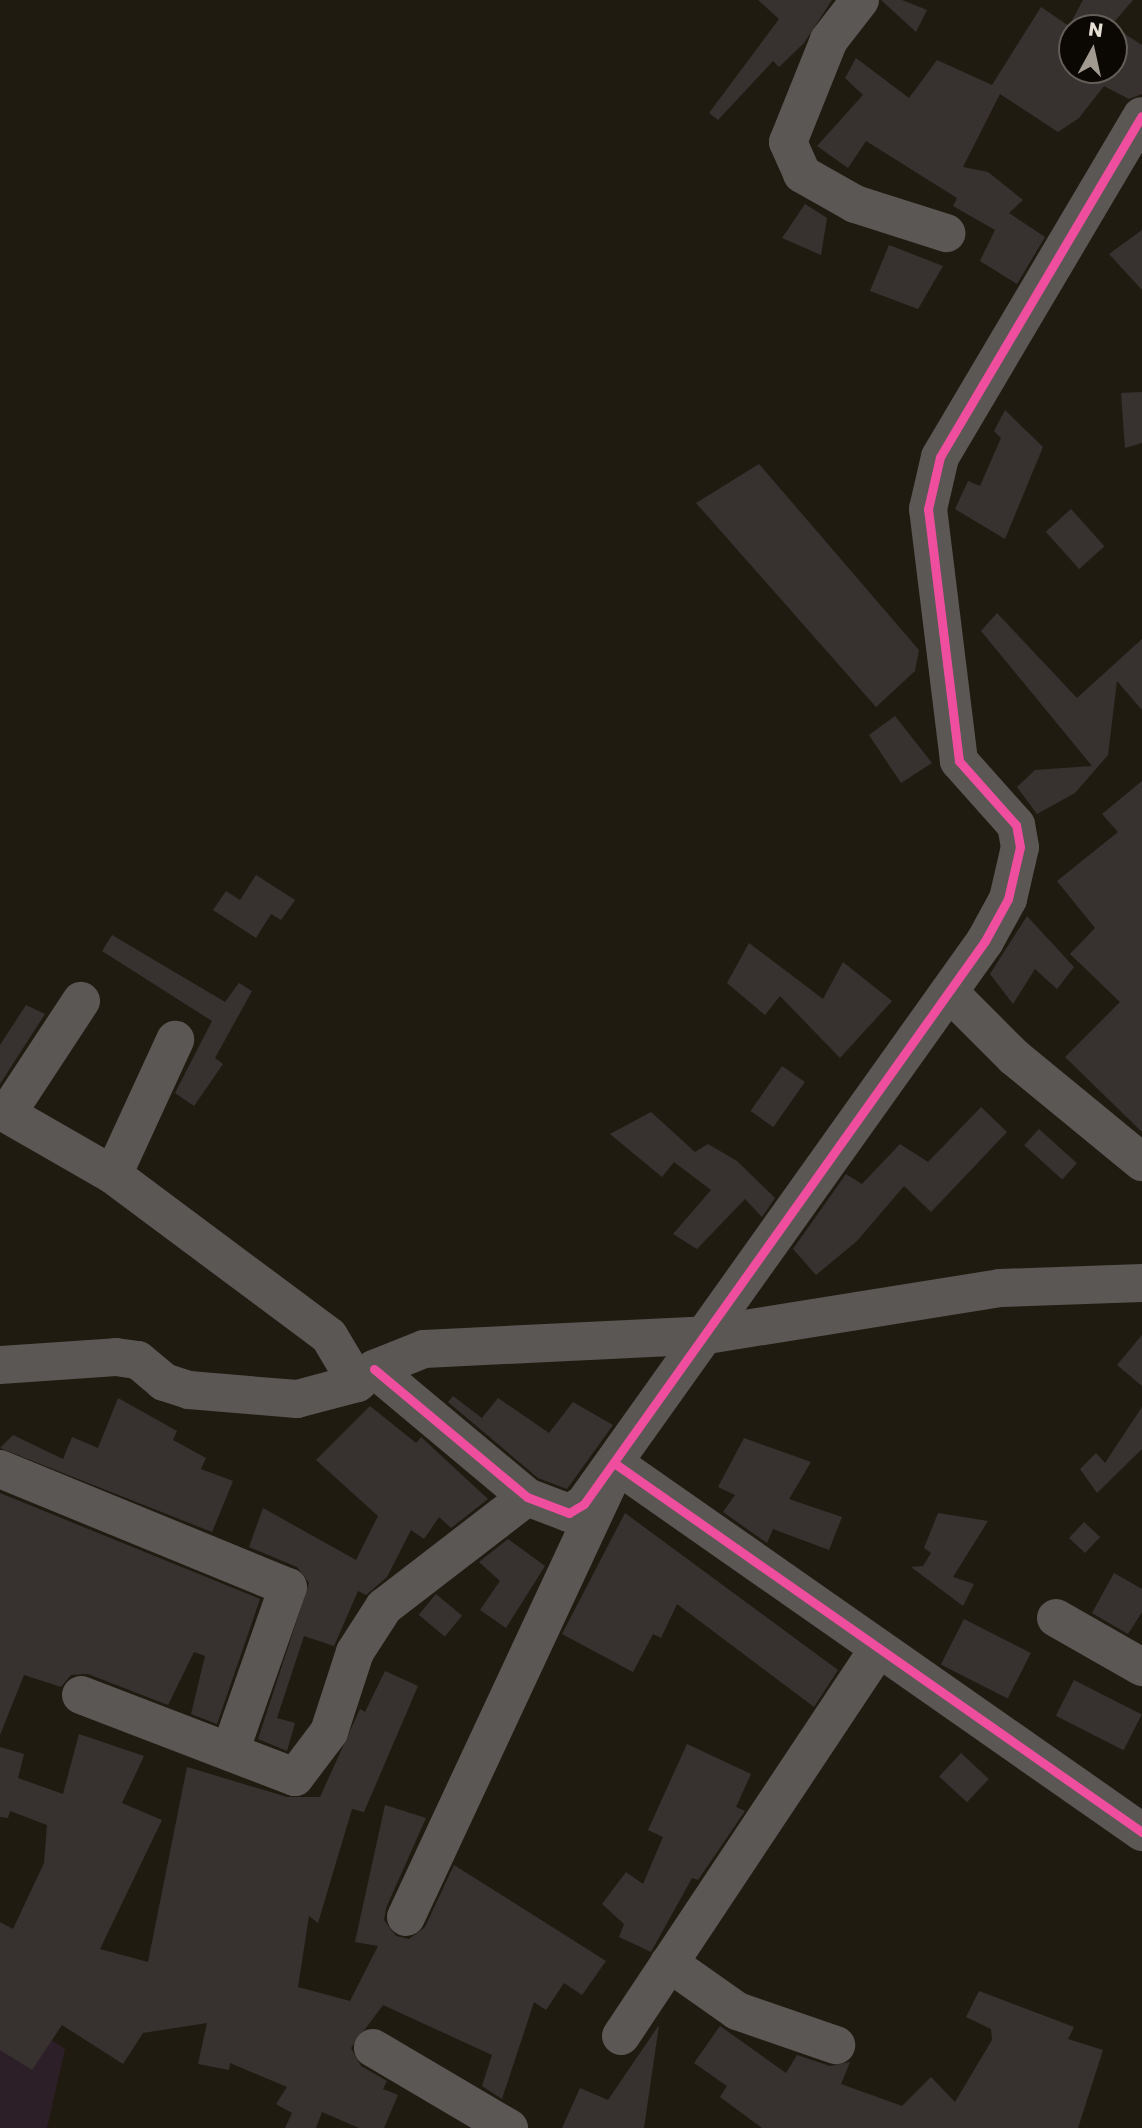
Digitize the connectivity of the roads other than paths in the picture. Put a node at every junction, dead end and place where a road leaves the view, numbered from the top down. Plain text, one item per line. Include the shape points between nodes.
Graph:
1 (860, 0) edge
2 (1142, 116) edge
3 (946, 233) dead end
4 (949, 992) junction
5 (81, 1001) dead end
6 (175, 1040) dead end
7 (4, 1111) edge
8 (1142, 1162) edge
9 (113, 1175) junction
10 (1142, 1283) edge
11 (707, 1335) junction
12 (0, 1365) edge
13 (366, 1376) junction
14 (617, 1465) junction
15 (0, 1469) edge
16 (527, 1497) junction
17 (1056, 1618) dead end
18 (877, 1651) junction
19 (1142, 1667) edge
20 (81, 1695) dead end
21 (230, 1752) junction
22 (1142, 1832) edge
23 (406, 1917) dead end
24 (669, 1963) junction
25 (621, 2036) dead end
26 (836, 2045) dead end
27 (373, 2048) dead end
28 (509, 2128) edge

1 - 3 street via 829,40 788,142 802,174 844,198
2 - 4 street via 940,457 928,509 959,761 1016,825 1020,847 1008,899
4 - 8 street via 1014,1057
4 - 11 street
5 - 7 street
6 - 9 street
7 - 9 street
9 - 13 street via 329,1336
10 - 11 street via 1000,1289
11 - 13 street via 424,1349
11 - 14 street
12 - 13 street via 116,1357 138,1360 164,1382 189,1390 298,1399
13 - 16 street
14 - 16 street via 569,1513
14 - 18 street
14 - 23 street
15 - 21 street via 288,1587
16 - 21 street via 384,1607 355,1652 329,1732 309,1765 295,1777
17 - 19 street
18 - 22 street
18 - 24 street
20 - 21 street
24 - 25 street
24 - 26 street via 737,2011
27 - 28 street

